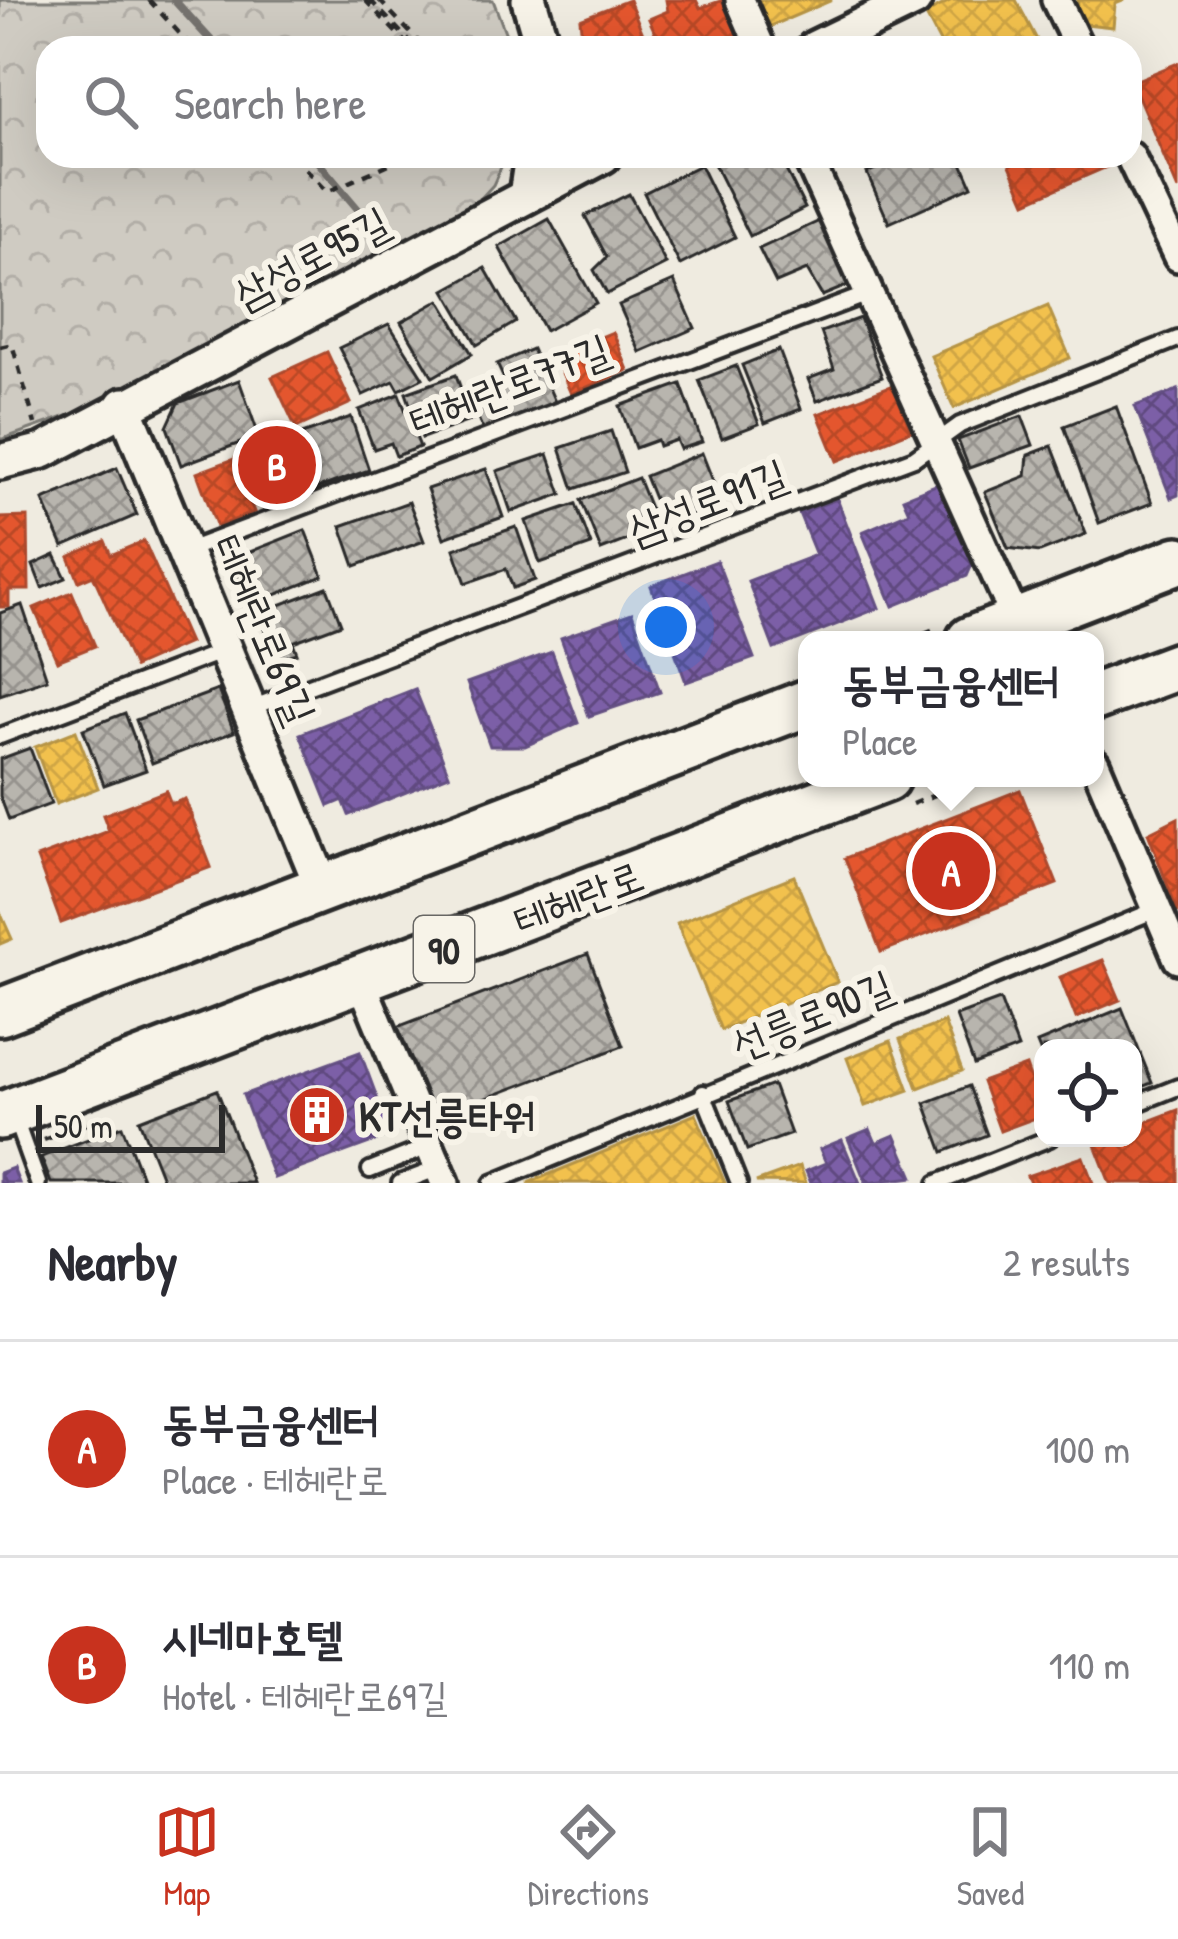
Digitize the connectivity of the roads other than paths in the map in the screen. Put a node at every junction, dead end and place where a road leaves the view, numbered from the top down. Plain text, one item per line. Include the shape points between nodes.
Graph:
1 (529, 0) edge
2 (740, 0) edge
3 (914, 0) edge
4 (1056, 0) edge
5 (540, 36) edge
6 (756, 36) edge
7 (840, 36) edge
8 (1073, 36) edge
9 (530, 168) edge
10 (580, 168) edge
11 (812, 168) edge
12 (1136, 168) edge
13 (526, 196) junction
14 (1178, 256) edge
15 (866, 295) junction
16 (1178, 339) edge
17 (124, 405) junction
18 (935, 441) junction
19 (0, 462) edge
20 (182, 552) junction
21 (1178, 560) edge
22 (1017, 622) junction
23 (994, 631) edge
24 (226, 650) junction
25 (1178, 665) edge
26 (1104, 694) edge
27 (798, 706) edge
28 (251, 709) junction
29 (0, 736) edge
30 (1104, 784) edge
31 (863, 787) edge
32 (323, 889) junction
33 (1158, 909) junction
34 (1178, 959) edge
35 (361, 981) junction
36 (0, 1012) edge
37 (1178, 1087) edge
38 (703, 1094) junction
39 (1142, 1101) edge
40 (6, 1114) edge
41 (1034, 1144) edge
42 (438, 1166) edge
43 (370, 1170) dead end
44 (38, 1183) edge
45 (400, 1183) edge
46 (492, 1183) edge
47 (739, 1183) edge
48 (937, 1183) edge

1 - 5 street
2 - 6 street
3 - 7 street
4 - 8 street
9 - 13 street
10 - 13 street, 삼성로95길
11 - 15 street
12 - 14 street
13 - 17 street, 삼성로95길
15 - 18 street
15 - 20 lane, 테헤란로77길
16 - 18 lane, 삼성로91길
17 - 19 street, 삼성로95길 via 43,451
17 - 20 street, 테헤란로69길
18 - 22 street
18 - 28 lane, 삼성로91길 via 914,458
20 - 24 street, 테헤란로69길
21 - 22 main road
22 - 23 main road
24 - 28 street, 테헤란로69길
24 - 29 lane
25 - 26 main road
27 - 32 main road, 90
28 - 32 street, 테헤란로69길
30 - 33 street
31 - 35 main road, 테헤란로 / 90
32 - 36 main road, 90
33 - 34 street
33 - 38 lane, 선릉로90길
35 - 40 main road, 테헤란로 / 90
35 - 42 street
37 - 39 lane
38 - 46 lane, 선릉로90길
38 - 47 lane
40 - 44 lane
41 - 48 lane
42 - 43 lane
42 - 45 lane

